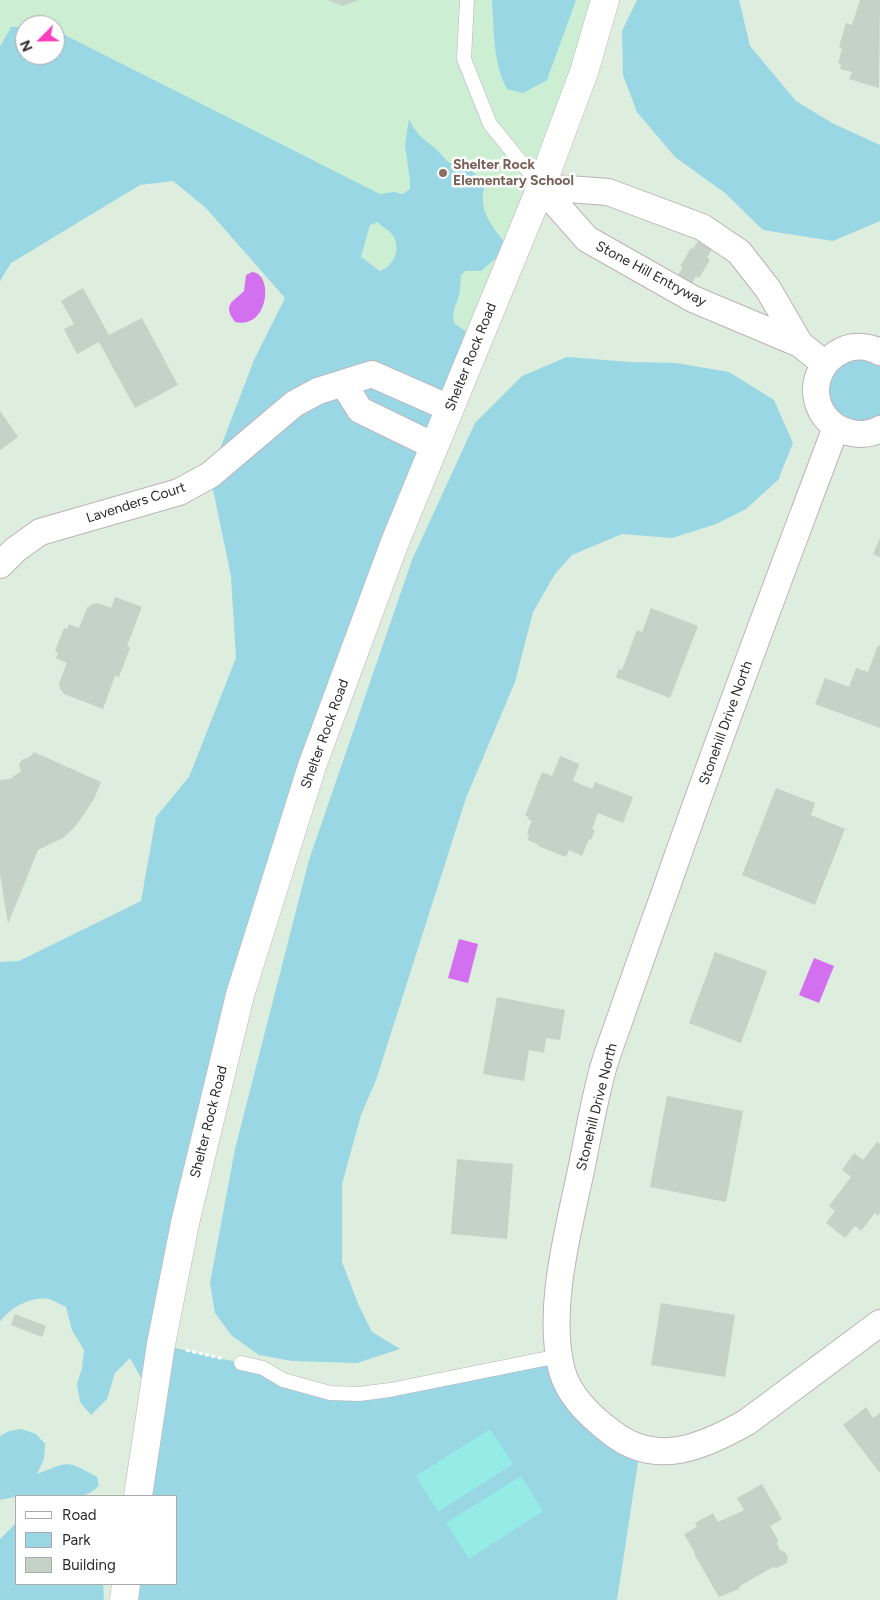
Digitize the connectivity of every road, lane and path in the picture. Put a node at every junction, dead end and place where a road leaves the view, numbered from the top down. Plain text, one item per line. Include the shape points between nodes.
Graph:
1 (467, 0) edge
2 (605, 0) edge
3 (541, 187) junction
4 (800, 344) junction
5 (879, 349) edge
6 (825, 364) junction
7 (343, 383) junction
8 (449, 408) junction
9 (836, 427) junction
10 (880, 429) edge
11 (434, 446) junction
12 (0, 565) edge
13 (880, 1323) edge
14 (161, 1344) junction
15 (559, 1356) junction
16 (241, 1363) joint
17 (138, 1495) edge
18 (126, 1585) edge
19 (124, 1600) edge

1 - 3 lane via 464,59 490,124
2 - 3 main road, Shelter Rock Road via 584,72
3 - 4 street, Stone Hill Entryway via 586,239 693,299
3 - 4 street, Stone Hill Entryway via 608,192 702,227 739,252 768,289
3 - 8 main road, Shelter Rock Road
4 - 6 street, Stone Hill Entryway
5 - 6 street via 849,348 835,354
6 - 9 street via 818,377 818,405 825,418
7 - 8 street, Lavenders Court via 372,374
7 - 11 street via 360,410
7 - 12 street, Lavenders Court via 294,404 210,475 179,492 40,532
8 - 11 main road, Shelter Rock Road
9 - 10 street via 848,433 863,434
9 - 15 street, Stonehill Drive North via 691,818 604,1065 562,1262 557,1323
11 - 14 main road, Shelter Rock Road via 312,766 240,995 184,1223
13 - 15 street, Stonehill Drive North via 746,1422 699,1446 658,1452 640,1449 614,1435 592,1416 575,1396 563,1374
14 - 16 path
14 - 17 main road, Shelter Rock Road
15 - 16 lane via 359,1394 330,1394 284,1380 263,1368
18 - 19 main road

